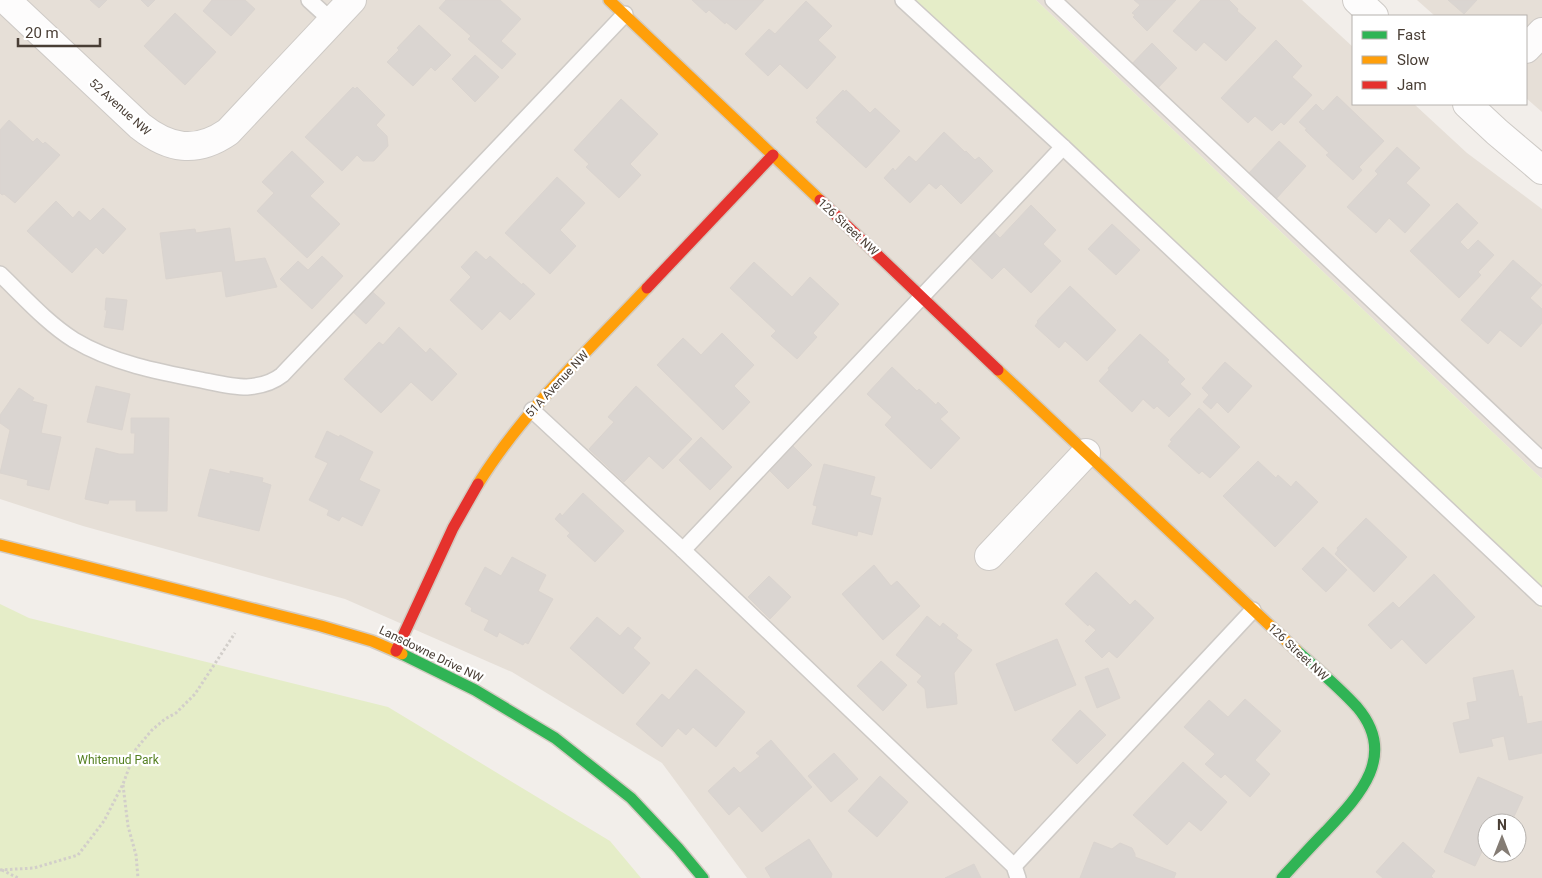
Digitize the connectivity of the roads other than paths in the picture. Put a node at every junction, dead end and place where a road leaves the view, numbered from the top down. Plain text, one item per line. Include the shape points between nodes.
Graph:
1 (6, 0) edge
2 (309, 0) edge
3 (352, 0) edge
4 (609, 0) edge
5 (903, 0) edge
6 (1053, 0) edge
7 (1357, 0) edge
8 (624, 14) junction
9 (1373, 15) edge
10 (332, 21) junction
11 (1542, 32) edge
12 (1527, 48) edge
13 (1470, 105) edge
14 (1063, 147) junction
15 (773, 155) junction
16 (1542, 170) edge
17 (0, 274) edge
18 (923, 297) junction
19 (532, 410) junction
20 (1086, 454) junction
21 (1542, 460) edge
22 (0, 545) edge
23 (683, 550) junction
24 (989, 556) dead end
25 (1542, 598) edge
26 (1253, 610) junction
27 (396, 651) junction
28 (1016, 872) edge
29 (703, 878) edge
30 (1282, 878) edge

1 - 10 street, 52 Avenue NW via 140,126 163,142 177,146 202,145 216,141 228,132
2 - 10 lane
3 - 10 street, 52 Avenue NW
4 - 8 street, 126 Street NW
5 - 14 lane
6 - 21 lane
7 - 9 street
8 - 15 street, 126 Street NW
8 - 17 lane via 274,381 248,387 232,386 170,374 88,348 60,331
11 - 12 street
13 - 16 street
14 - 18 lane
14 - 25 lane
15 - 18 street, 126 Street NW
15 - 19 street, 51A Avenue NW
18 - 20 street, 126 Street NW
18 - 23 lane
19 - 23 lane
19 - 27 street, 51A Avenue NW via 511,435 472,494 444,546
20 - 24 street
20 - 26 street, 126 Street NW
22 - 27 street, Lansdowne Drive NW via 345,633
23 - 28 lane
26 - 28 lane
26 - 30 street, 126 Street NW via 1357,707 1367,721 1375,748 1369,776 1356,798
27 - 29 street, Lansdowne Drive NW via 475,690 555,738 631,798

